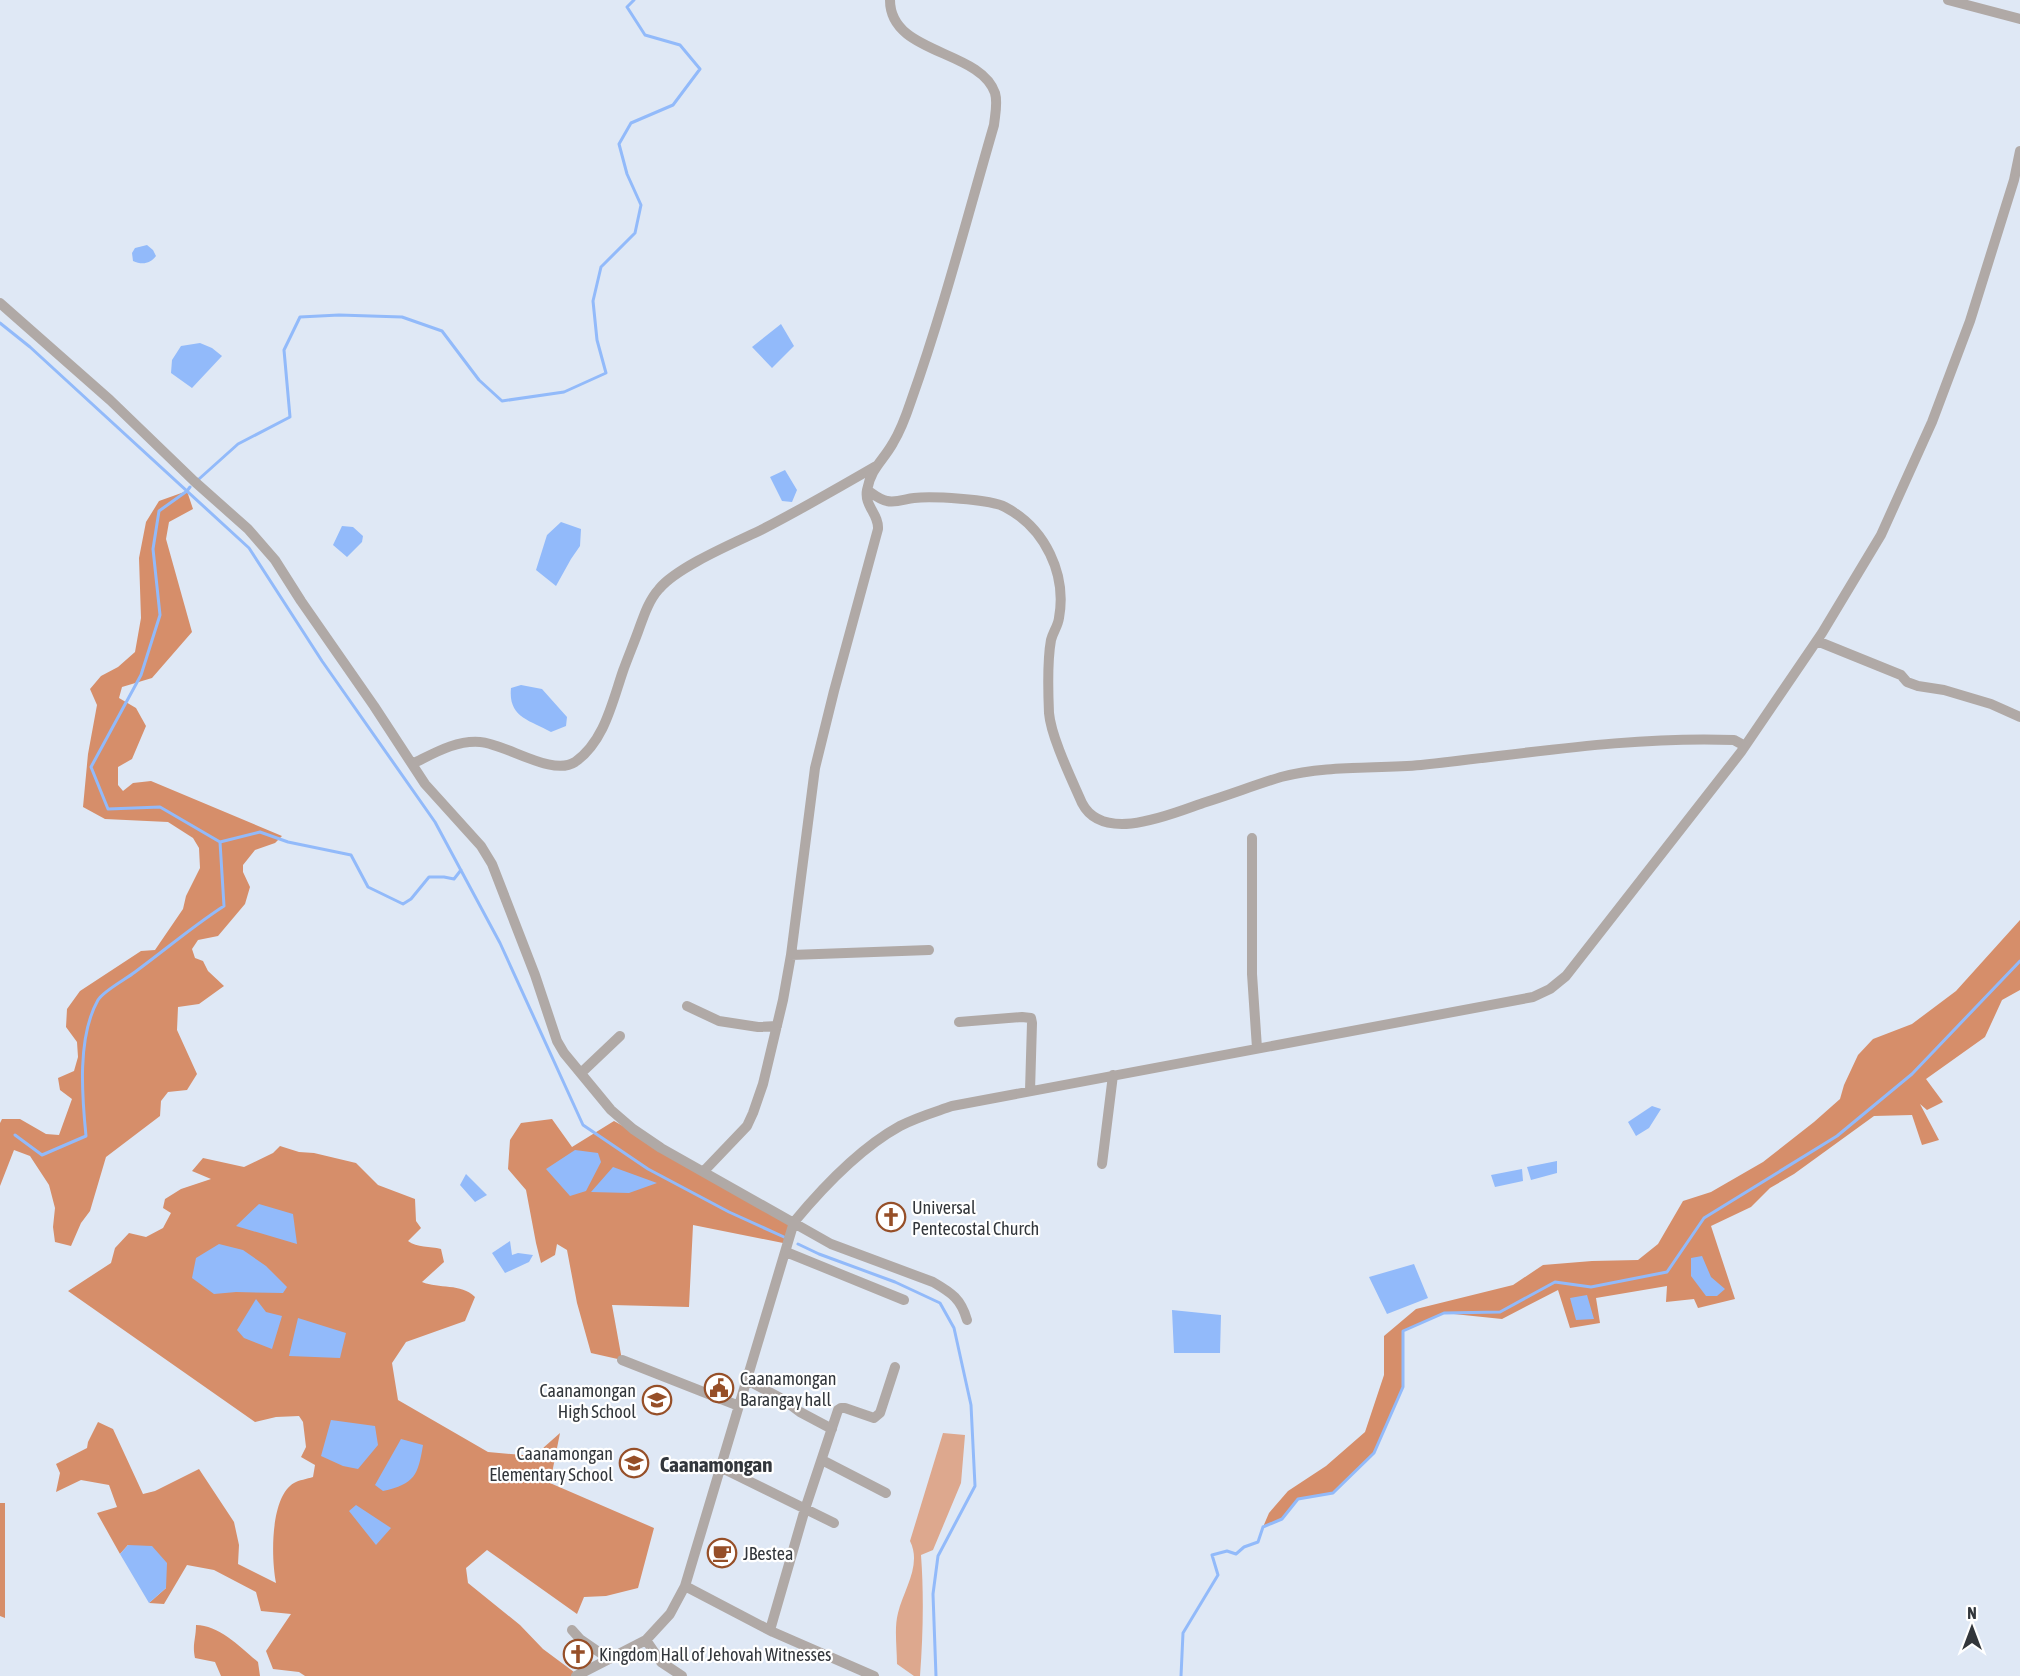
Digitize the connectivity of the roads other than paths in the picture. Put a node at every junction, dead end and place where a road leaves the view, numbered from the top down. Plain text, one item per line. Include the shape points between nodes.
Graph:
1 (890, 0) edge
2 (1948, 0) edge
3 (2020, 19) edge
4 (2020, 151) edge
5 (0, 303) edge
6 (876, 466) junction
7 (867, 490) junction
8 (1817, 641) junction
9 (2020, 717) edge
10 (1745, 746) junction
11 (412, 765) junction
12 (1252, 838) dead end
13 (929, 950) dead end
14 (791, 955) junction
15 (687, 1006) dead end
16 (959, 1022) dead end
17 (777, 1026) junction
18 (620, 1036) dead end
19 (1257, 1048) junction
20 (581, 1073) junction
21 (1113, 1075) junction
22 (1030, 1091) junction
23 (1102, 1164) dead end
24 (704, 1171) junction
25 (794, 1222) junction
26 (786, 1252) junction
27 (904, 1300) dead end
28 (967, 1320) dead end
29 (622, 1360) dead end
30 (895, 1367) dead end
31 (747, 1380) junction
32 (739, 1406) junction
33 (832, 1429) junction
34 (822, 1460) junction
35 (720, 1467) junction
36 (886, 1493) dead end
37 (805, 1509) junction
38 (834, 1523) dead end
39 (685, 1586) junction
40 (572, 1630) dead end
41 (770, 1630) junction
42 (646, 1640) junction
43 (609, 1659) junction
44 (576, 1676) edge
45 (682, 1676) edge
46 (874, 1676) edge

1 - 6 street via 890,10 903,29 987,80 995,94 996,109 931,344 901,429
2 - 3 street
4 - 8 street via 1970,321 1932,422 1881,535
5 - 11 street via 262,543
6 - 7 street
6 - 11 street via 665,582 648,604 602,730 575,762 553,766 479,742 446,748
7 - 10 street via 889,502 924,497 1002,506 1024,521 1048,549 1056,564 1060,602 1059,622 1051,641 1050,719 1086,811 1102,821 1147,821 1315,770 1410,766 1590,745 1734,740
7 - 14 street via 867,502 878,529 815,768
8 - 9 street via 1901,675 1907,682 1991,704
8 - 10 street
10 - 19 street via 1566,976 1550,989 1533,997
11 - 20 street via 492,864 557,1041
12 - 19 street via 1252,974
13 - 14 street
14 - 17 street
15 - 17 street via 719,1021
16 - 22 street via 1030,1018
17 - 24 street via 763,1084 747,1126
18 - 20 street
19 - 21 street
20 - 24 street via 611,1110 633,1129
21 - 22 street
21 - 23 street
22 - 25 street via 952,1106 901,1126 829,1183
24 - 25 street
25 - 26 street
25 - 28 street via 831,1244 949,1291 962,1305
26 - 27 street
26 - 31 street
29 - 32 street
30 - 33 street via 880,1413 874,1418 841,1408
31 - 32 street
31 - 33 street
32 - 35 street
33 - 34 street
34 - 36 street
34 - 37 street
35 - 37 street
35 - 39 street
37 - 38 street
37 - 41 street
39 - 41 street
39 - 42 street via 670,1614
40 - 43 street
41 - 46 street
42 - 43 street
42 - 45 street via 661,1662
43 - 44 street

